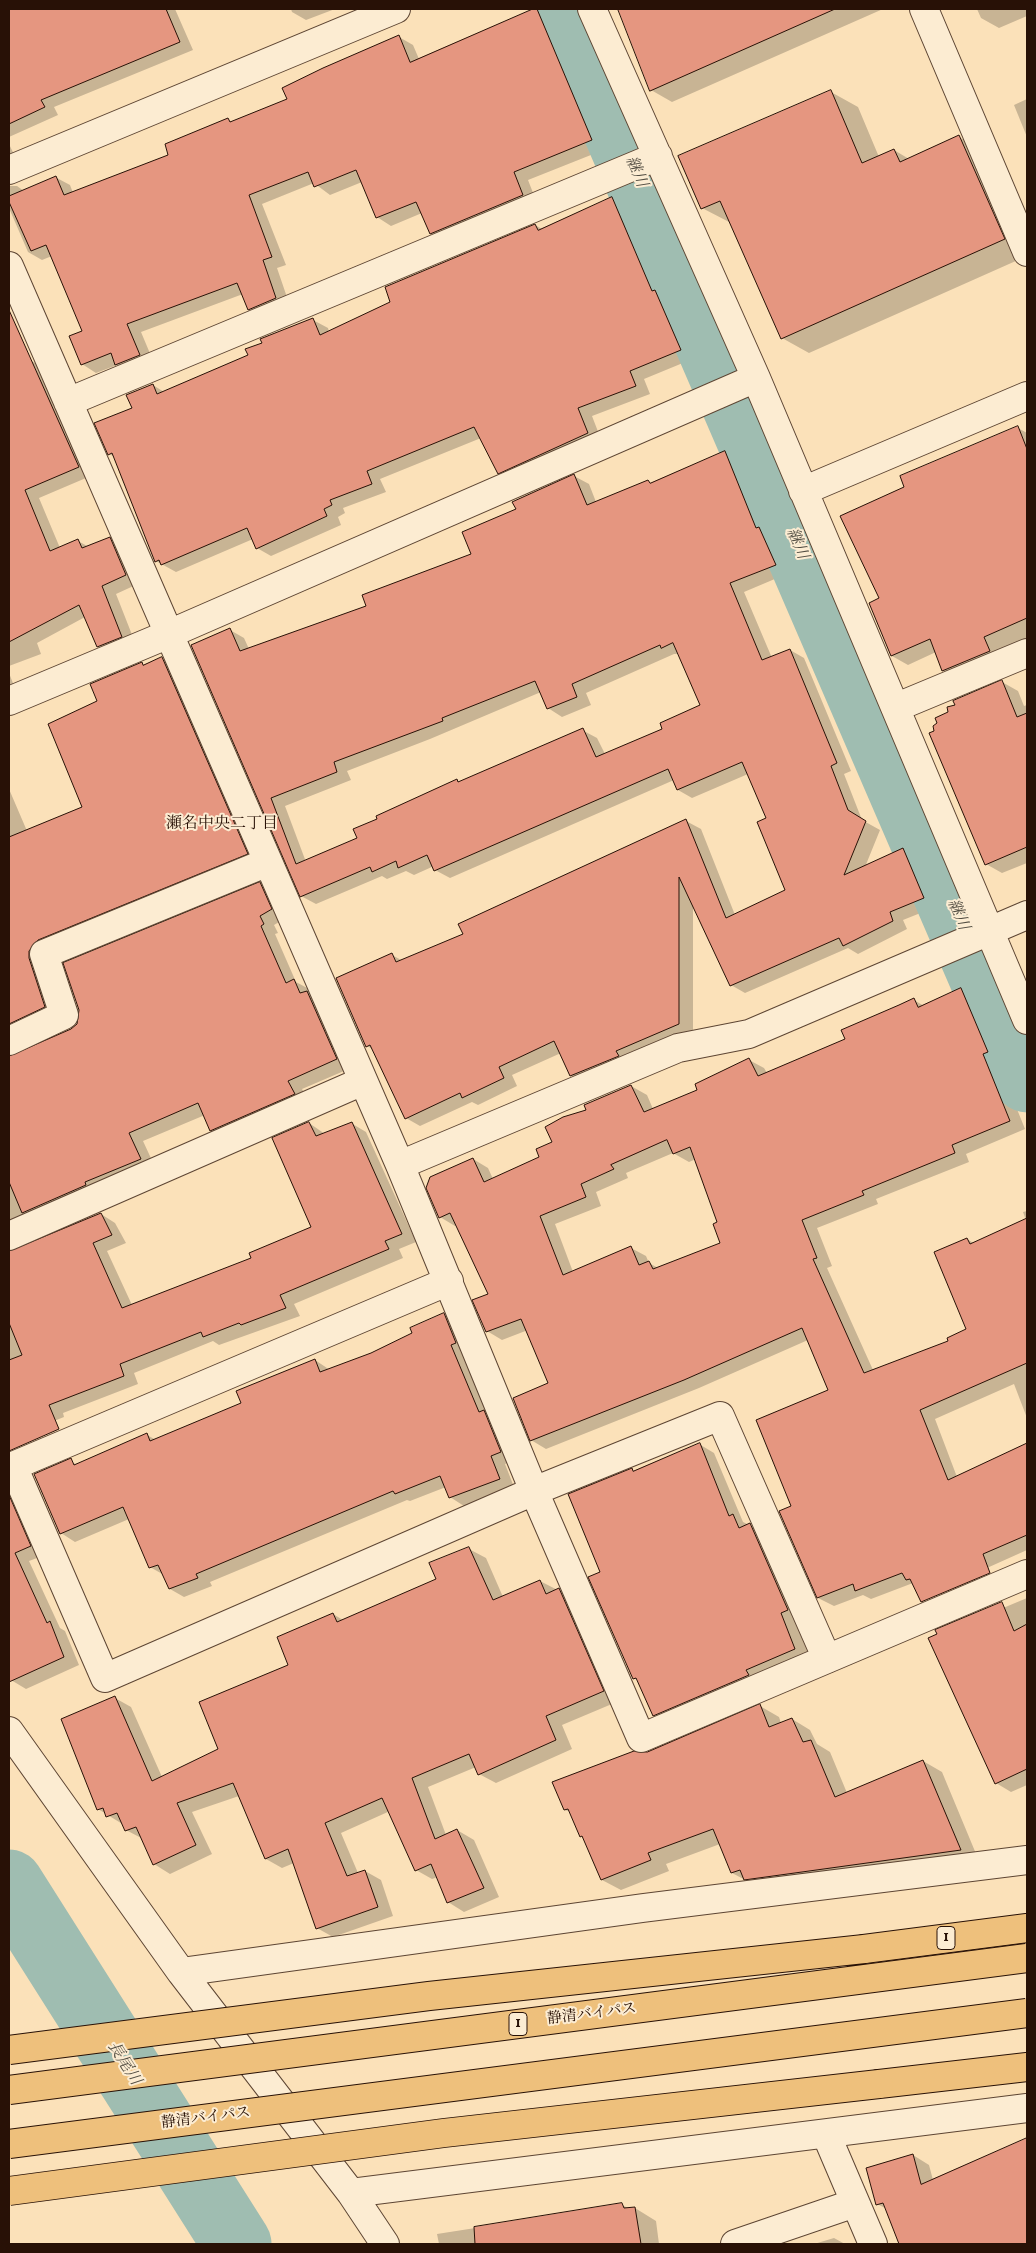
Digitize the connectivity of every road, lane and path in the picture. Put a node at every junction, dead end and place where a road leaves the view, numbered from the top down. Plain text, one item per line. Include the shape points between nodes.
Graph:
1 (396, 9) edge
2 (592, 9) edge
3 (924, 9) edge
4 (658, 156) junction
5 (9, 170) edge
6 (1027, 252) edge
7 (9, 266) edge
8 (756, 378) junction
9 (1027, 396) edge
10 (68, 402) junction
11 (803, 492) junction
12 (169, 634) junction
13 (1027, 653) edge
14 (9, 701) edge
15 (896, 707) junction
16 (268, 862) junction
17 (1027, 914) edge
18 (990, 930) junction
19 (1027, 1020) edge
20 (9, 1041) edge
21 (363, 1080) junction
22 (400, 1165) junction
23 (9, 1236) edge
24 (449, 1280) junction
25 (534, 1491) junction
26 (1027, 1574) edge
27 (827, 1660) junction
28 (9, 1731) edge
29 (1027, 1860) edge
30 (1027, 1928) edge
31 (1027, 1958) edge
32 (181, 1972) junction
33 (1027, 2013) edge
34 (9, 2050) edge
35 (1027, 2067) edge
36 (9, 2090) edge
37 (1027, 2108) edge
38 (826, 2134) junction
39 (9, 2144) edge
40 (9, 2191) edge
41 (351, 2193) junction
42 (855, 2203) junction
43 (384, 2244) edge
44 (735, 2244) edge
45 (873, 2244) edge

1 - 5 street
2 - 4 street
3 - 6 street
4 - 8 street
4 - 10 street
7 - 10 street
8 - 11 street
8 - 12 street
9 - 11 street
10 - 12 street
11 - 15 street
12 - 14 street
12 - 16 street
13 - 15 street
15 - 18 street
16 - 20 street via 44,954 64,1015
16 - 21 street
17 - 18 street
18 - 19 street
18 - 22 street via 749,1034 678,1048
21 - 22 street
21 - 23 street
22 - 24 street
24 - 25 street
24 - 25 street via 13,1466 105,1678
25 - 27 street via 720,1416
25 - 27 street via 641,1738
26 - 27 street
28 - 32 street
29 - 32 street via 634,1909
30 - 34 highway, 1, bridge via 429,1996
31 - 36 highway, 静清バイパス / 1, bridge
32 - 41 street
33 - 39 highway, 静清バイパス, bridge
35 - 40 highway, bridge via 444,2133
37 - 38 street
38 - 41 street
38 - 42 street
41 - 43 street
42 - 44 street
42 - 45 street

